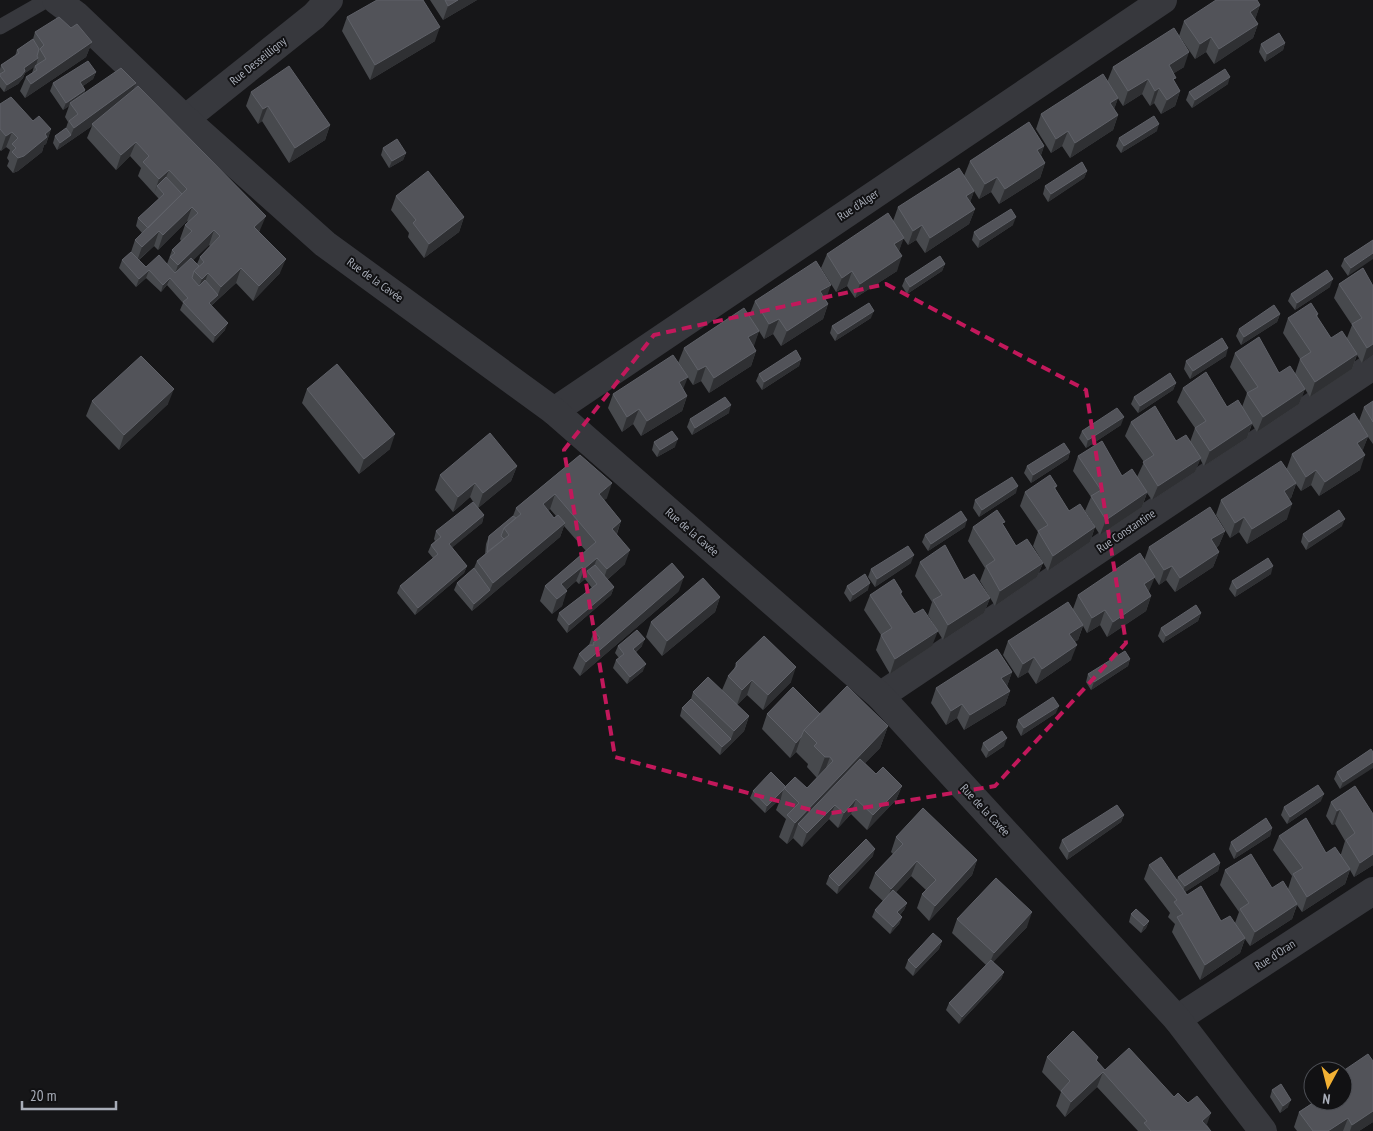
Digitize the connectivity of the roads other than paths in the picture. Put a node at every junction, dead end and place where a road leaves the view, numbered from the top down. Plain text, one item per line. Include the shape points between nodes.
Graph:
1 (47, 0) edge
2 (56, 0) edge
3 (329, 0) edge
4 (1163, 0) edge
5 (0, 27) edge
6 (185, 119) junction
7 (1373, 366) edge
8 (554, 411) junction
9 (880, 696) junction
10 (1373, 891) edge
11 (1177, 1019) junction
12 (1263, 1131) edge

1 - 5 lane
2 - 6 street, Rue de la Cavée via 76,15
3 - 6 street, Rue Desseilligny via 314,16
4 - 8 street, Rue d'Alger
6 - 8 street, Rue de la Cavée via 325,244
7 - 9 street, Rue Constantine
8 - 9 street, Rue de la Cavée
9 - 11 street, Rue de la Cavée
10 - 11 street, Rue d'Oran
11 - 12 street, Rue de la Cavée

